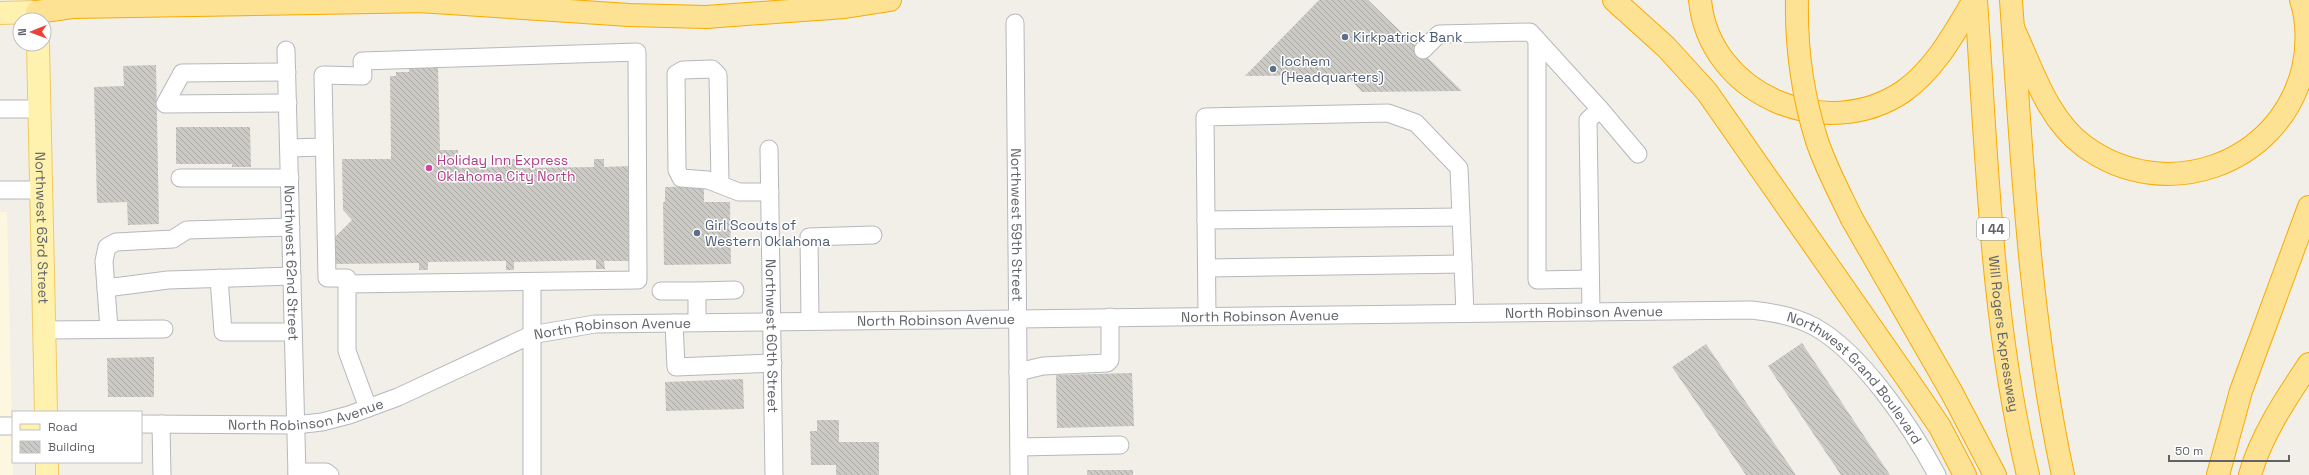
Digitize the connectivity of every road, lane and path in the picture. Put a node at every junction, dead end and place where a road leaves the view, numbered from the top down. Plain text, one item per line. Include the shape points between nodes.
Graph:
1 (442, 0) edge
2 (890, 0) edge
3 (1614, 0) edge
4 (1700, 0) edge
5 (1797, 0) edge
6 (1975, 0) edge
7 (2011, 0) edge
8 (2301, 0) edge
9 (419, 2) junction
10 (37, 11) edge
11 (0, 13) edge
12 (1015, 23) dead end
13 (2013, 28) junction
14 (1537, 40) junction
15 (286, 50) dead end
16 (1423, 50) dead end
17 (38, 52) edge
18 (287, 72) junction
19 (288, 103) junction
20 (40, 109) junction
21 (1600, 109) junction
22 (0, 110) edge
23 (324, 147) junction
24 (289, 148) junction
25 (769, 149) dead end
26 (1638, 154) dead end
27 (180, 178) dead end
28 (290, 178) junction
29 (720, 183) junction
30 (0, 190) edge
31 (41, 190) junction
32 (770, 192) junction
33 (2309, 207) edge
34 (1461, 217) junction
35 (1206, 220) junction
36 (291, 227) junction
37 (873, 235) dead end
38 (1463, 264) junction
39 (1207, 268) junction
40 (292, 276) junction
41 (219, 278) junction
42 (1590, 279) junction
43 (532, 282) junction
44 (347, 284) junction
45 (106, 288) junction
46 (735, 290) dead end
47 (661, 291) dead end
48 (697, 291) junction
49 (1751, 310) joint
50 (1591, 312) junction
51 (1465, 313) junction
52 (1207, 316) junction
53 (1110, 317) junction
54 (1017, 318) junction
55 (810, 320) junction
56 (772, 321) junction
57 (697, 322) junction
58 (674, 323) junction
59 (109, 329) junction
60 (164, 329) dead end
61 (45, 330) junction
62 (293, 332) junction
63 (531, 335) junction
64 (773, 363) junction
65 (2309, 364) edge
66 (1018, 372) junction
67 (368, 408) junction
68 (46, 411) edge
69 (142, 424) edge
70 (161, 424) junction
71 (296, 425) junction
72 (0, 426) edge
73 (12, 426) edge
74 (1120, 445) dead end
75 (1019, 447) junction
76 (46, 463) edge
77 (297, 474) edge
78 (47, 475) edge
79 (162, 475) edge
80 (330, 475) edge
81 (532, 475) edge
82 (774, 475) edge
83 (1019, 475) edge
84 (1936, 475) edge
85 (1965, 475) edge
86 (1995, 475) edge
87 (2028, 475) edge
88 (2063, 475) edge
89 (2218, 475) edge
90 (2250, 475) edge

1 - 9 highway
2 - 9 highway via 845,7 706,17 629,15
3 - 85 highway via 1666,47 1707,92 1940,427
4 - 6 highway via 1705,23 1719,53 1750,88 1795,109 1818,114 1840,114 1884,103 1926,72 1945,48
5 - 86 highway, bridge via 1796,20 1804,81 1817,142 1852,219 1952,393
6 - 87 highway, Will Rogers Expressway / I 44 via 1998,290 2009,372
7 - 13 highway, I 44
8 - 13 highway via 2307,32 2305,59 2299,84 2288,107 2256,144 2231,159 2195,173 2147,173 2123,167 2083,145 2066,129 2055,113
9 - 10 highway via 158,4
10 - 11 main road
12 - 54 street, Northwest 59th Street
13 - 88 highway, I 44 via 2022,177 2033,290 2043,368
14 - 16 street via 1530,32 1439,34
14 - 21 street
14 - 42 street via 1537,280
15 - 18 street, Northwest 62nd Street
17 - 20 main road, Northwest 63rd Street
18 - 19 street, Northwest 62nd Street
18 - 19 street via 182,73 165,104
19 - 24 street, Northwest 62nd Street
20 - 22 street
20 - 31 main road, Northwest 63rd Street
21 - 26 street
21 - 42 street via 1588,120
23 - 24 street
23 - 43 street via 323,75 362,76 362,61 636,52 638,280
23 - 44 street via 327,278 347,278
24 - 28 street, Northwest 62nd Street
25 - 32 street, Northwest 60th Street
27 - 28 street
28 - 36 street, Northwest 62nd Street
29 - 29 street via 681,178 677,170 676,74 683,70 712,69 718,75
29 - 32 street via 739,192
30 - 31 street
31 - 61 main road, Northwest 63rd Street
32 - 56 street, Northwest 60th Street
33 - 89 highway via 2241,390
34 - 35 street
34 - 35 street via 1459,168 1416,123 1388,113 1205,117
34 - 38 street
35 - 39 street
36 - 40 street, Northwest 62nd Street
36 - 45 street via 187,230 173,239 116,242 107,247 104,261
37 - 55 street via 809,237
38 - 39 street
38 - 51 street
39 - 52 street
40 - 41 street
40 - 62 street, Northwest 62nd Street
41 - 45 street via 168,280
41 - 62 street via 223,332
42 - 50 street
43 - 44 street
43 - 63 street
44 - 67 street via 347,350
45 - 59 street
46 - 48 street
47 - 48 street
48 - 57 street
49 - 50 street, North Robinson Avenue
49 - 84 street, Northwest Grand Boulevard via 1792,317 1816,327 1834,340 1891,402
50 - 51 street, North Robinson Avenue
51 - 52 street, North Robinson Avenue
52 - 53 street, North Robinson Avenue
53 - 54 street, North Robinson Avenue
53 - 66 street via 1110,360 1107,363 1043,366
54 - 55 street, North Robinson Avenue
54 - 66 street, Northwest 59th Street
55 - 56 street, North Robinson Avenue
56 - 57 street, North Robinson Avenue
56 - 64 street, Northwest 60th Street
57 - 58 street, North Robinson Avenue
58 - 63 street, North Robinson Avenue via 594,324
58 - 64 street via 676,367
59 - 60 street
59 - 61 street
61 - 68 main road, Northwest 63rd Street
62 - 71 street, Northwest 62nd Street
63 - 67 street, North Robinson Avenue via 398,397
63 - 81 street
64 - 82 street, Northwest 60th Street
65 - 90 highway via 2289,394
66 - 75 street, Northwest 59th Street
67 - 71 street, North Robinson Avenue via 322,422
69 - 70 street, North Robinson Avenue
70 - 71 street, North Robinson Avenue
70 - 79 street
71 - 77 street, Northwest 62nd Street
72 - 73 street
74 - 75 street
75 - 83 street, Northwest 59th Street
76 - 78 main road
77 - 80 street via 326,472

